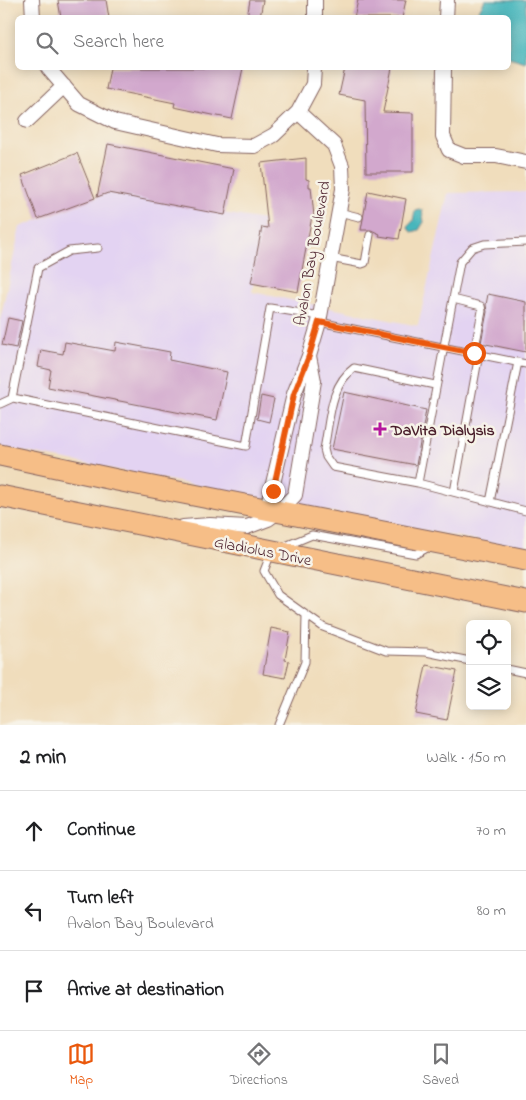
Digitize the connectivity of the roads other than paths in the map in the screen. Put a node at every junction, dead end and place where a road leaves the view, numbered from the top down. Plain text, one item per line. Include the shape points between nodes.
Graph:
1 (32, 0) edge
2 (315, 0) edge
3 (447, 0) edge
4 (33, 15) edge
5 (315, 15) edge
6 (446, 15) edge
7 (50, 70) edge
8 (314, 70) edge
9 (444, 70) edge
10 (64, 86) junction
11 (298, 112) junction
12 (27, 121) dead end
13 (526, 162) edge
14 (339, 212) junction
15 (359, 217) dead end
16 (370, 235) dead end
17 (526, 242) edge
18 (98, 248) dead end
19 (330, 258) junction
20 (453, 299) junction
21 (320, 319) junction
22 (444, 347) junction
23 (476, 354) junction
24 (309, 356) junction
25 (522, 363) edge
26 (435, 385) junction
27 (12, 398) junction
28 (0, 404) edge
29 (0, 455) edge
30 (418, 483) junction
31 (454, 492) junction
32 (0, 496) edge
33 (490, 502) junction
34 (273, 510) junction
35 (526, 511) edge
36 (155, 528) junction
37 (436, 544) junction
38 (272, 552) junction
39 (526, 560) edge
40 (526, 602) edge
41 (306, 615) junction
42 (466, 660) edge
43 (511, 670) edge
44 (526, 673) edge
45 (279, 725) edge

1 - 4 street
2 - 5 street
3 - 6 street
7 - 10 street
8 - 11 street via 313,84
9 - 13 street via 443,136 449,150 464,156
10 - 11 street via 79,104 115,122 217,144 254,146 274,135
10 - 12 street
11 - 14 street, Avalon Bay Boulevard via 334,145 342,166
14 - 15 lane
14 - 19 street, Avalon Bay Boulevard
16 - 19 lane via 365,263
17 - 20 lane via 484,244 472,248 460,262
18 - 27 lane via 69,252 38,268
19 - 21 street, Avalon Bay Boulevard
20 - 22 lane
20 - 23 lane via 481,306
21 - 22 lane
21 - 24 street, Avalon Bay Boulevard
21 - 27 lane via 270,308 246,446
22 - 23 lane
22 - 26 lane
23 - 25 lane
23 - 31 lane
24 - 34 street, Avalon Bay Boulevard via 294,394
24 - 34 street, Avalon Bay Boulevard via 314,381 295,495
25 - 33 lane
26 - 30 lane
26 - 30 lane via 354,368 337,387 324,449 333,467
27 - 28 lane
29 - 34 main road
30 - 31 lane
31 - 33 lane
32 - 36 main road, Gladiolus Drive
33 - 35 lane
34 - 36 street, Avalon Bay Boulevard via 268,519 247,527
34 - 37 main road
36 - 38 main road, Gladiolus Drive
37 - 38 lane via 416,554 312,535
37 - 39 main road
38 - 40 main road, Gladiolus Drive
38 - 41 lane via 264,571 278,595
41 - 42 lane via 323,627 386,651 426,652
41 - 45 lane via 305,662
43 - 44 lane

